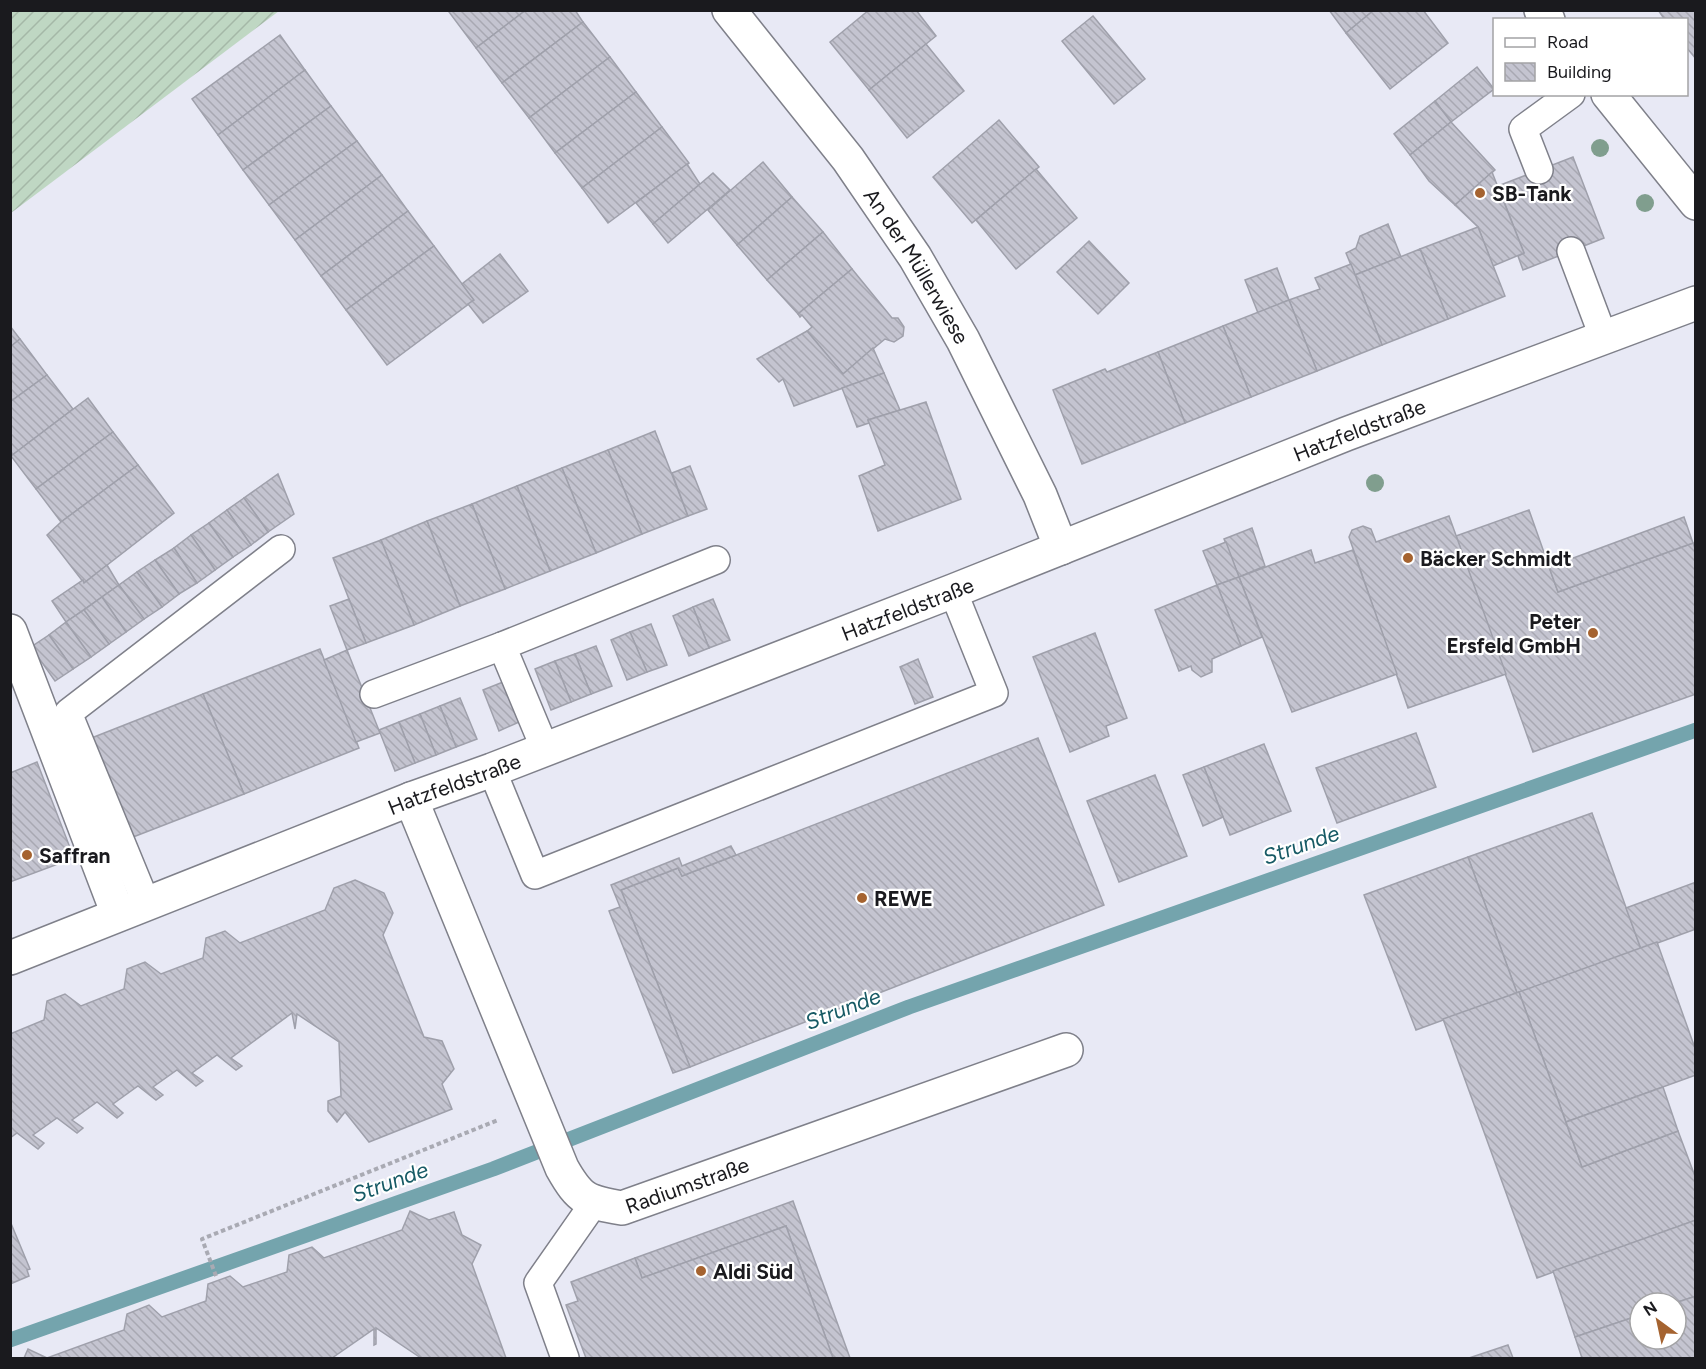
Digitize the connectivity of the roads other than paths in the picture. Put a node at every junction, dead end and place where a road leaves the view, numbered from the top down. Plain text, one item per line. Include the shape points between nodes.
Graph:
1 (729, 10) edge
2 (1568, 96) edge
3 (1610, 96) edge
4 (1539, 170) dead end
5 (1695, 203) edge
6 (1571, 251) dead end
7 (1695, 303) edge
8 (1603, 336) junction
9 (1061, 548) junction
10 (281, 549) dead end
11 (716, 560) dead end
12 (953, 591) junction
13 (10, 631) edge
14 (502, 646) junction
15 (374, 694) dead end
16 (545, 749) junction
17 (492, 770) junction
18 (411, 799) junction
19 (132, 908) junction
20 (10, 958) edge
21 (1066, 1050) dead end
22 (594, 1203) junction
23 (566, 1359) edge

1 - 9 street, An der Müllerwiese via 848,159 915,257 963,340 1040,495
2 - 4 lane via 1523,129
3 - 5 street
6 - 8 lane
7 - 8 street, Hatzfeldstraße
8 - 9 street, Hatzfeldstraße
9 - 12 street, Hatzfeldstraße
10 - 19 lane via 68,713
11 - 14 lane
12 - 16 street, Hatzfeldstraße
12 - 17 lane via 994,693 535,875
13 - 19 street
14 - 15 lane
14 - 16 lane
16 - 17 street, Hatzfeldstraße
17 - 18 street, Hatzfeldstraße
18 - 19 street, Hatzfeldstraße
18 - 22 street, Radiumstraße via 562,1168 574,1189
19 - 20 street, Hatzfeldstraße
21 - 22 street, Radiumstraße via 622,1208
22 - 23 lane via 538,1283

